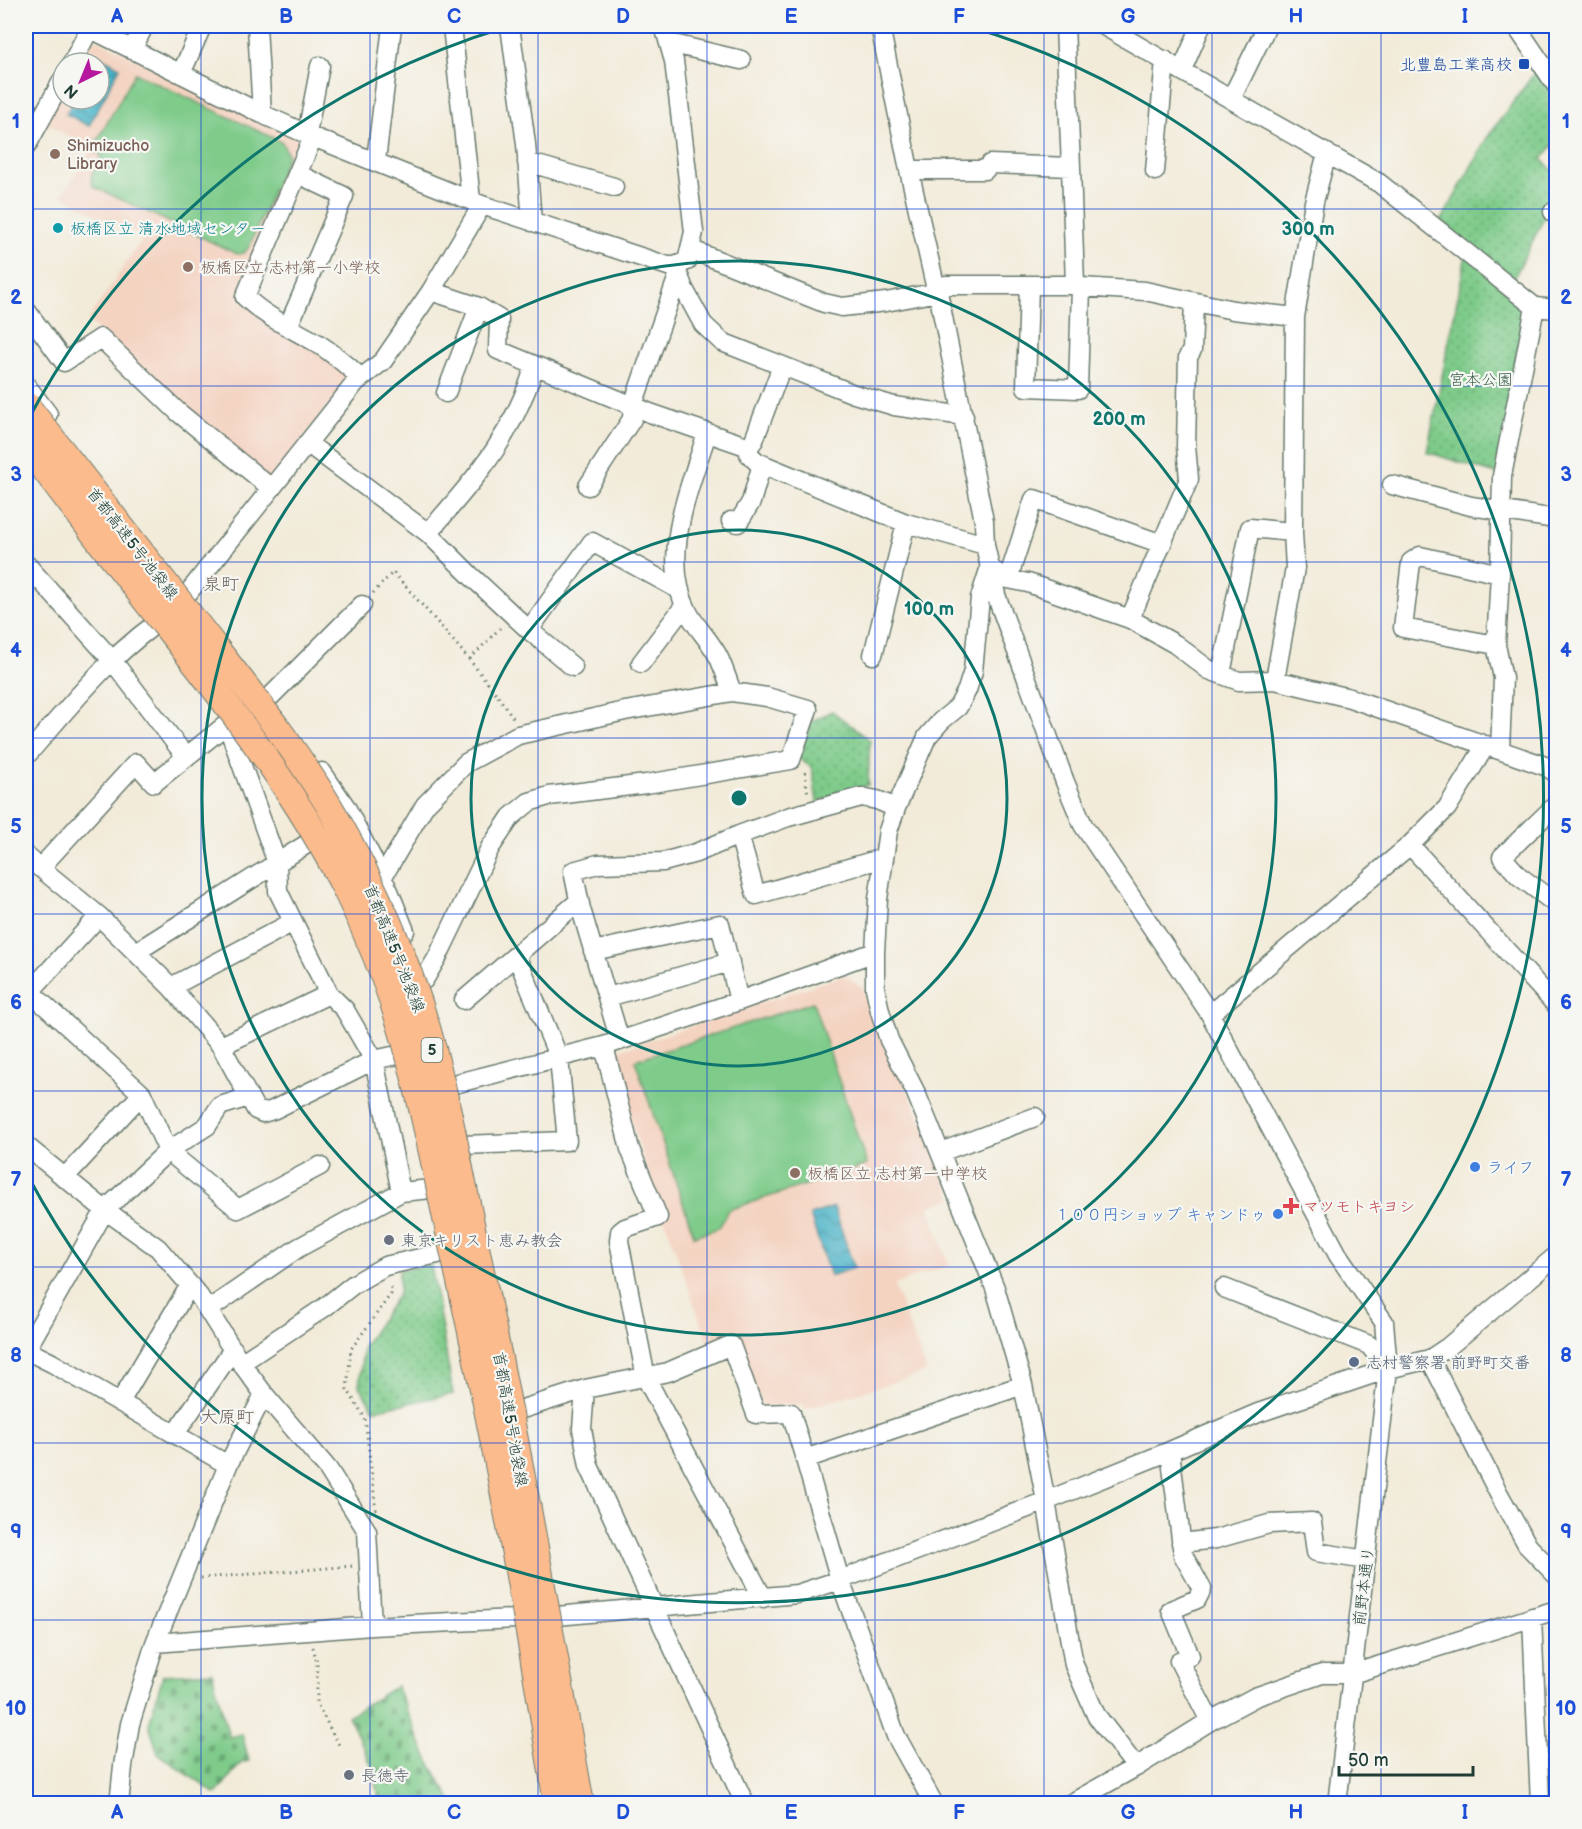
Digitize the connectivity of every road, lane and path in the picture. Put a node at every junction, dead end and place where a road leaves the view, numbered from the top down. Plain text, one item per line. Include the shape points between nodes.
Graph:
1 (144, 26) edge
2 (202, 26) edge
3 (257, 26) edge
4 (392, 26) edge
5 (452, 26) edge
6 (510, 26) edge
7 (664, 26) edge
8 (880, 26) edge
9 (1065, 26) edge
10 (1104, 26) edge
11 (1201, 26) edge
12 (1267, 26) edge
13 (89, 27) edge
14 (1522, 28) edge
15 (669, 43) junction
16 (132, 50) junction
17 (78, 51) edge
18 (741, 60) dead end
19 (1165, 60) junction
20 (320, 66) dead end
21 (1182, 70) junction
22 (181, 74) junction
23 (1557, 85) edge
24 (1231, 99) junction
25 (51, 100) edge
26 (262, 114) junction
27 (310, 136) junction
28 (27, 142) edge
29 (1327, 153) junction
30 (376, 161) junction
31 (527, 162) junction
32 (1071, 167) junction
33 (909, 170) junction
34 (1155, 171) dead end
35 (298, 174) junction
36 (614, 187) dead end
37 (476, 203) junction
38 (531, 222) junction
39 (690, 249) junction
40 (677, 271) junction
41 (1029, 286) junction
42 (1078, 286) junction
43 (431, 291) junction
44 (939, 292) junction
45 (1194, 303) junction
46 (479, 307) junction
47 (1535, 307) junction
48 (1557, 309) edge
49 (26, 310) edge
50 (1295, 317) junction
51 (288, 327) junction
52 (535, 366) junction
53 (782, 366) junction
54 (361, 378) junction
55 (26, 385) edge
56 (446, 393) dead end
57 (26, 405) edge
58 (633, 405) junction
59 (964, 416) junction
60 (707, 433) junction
61 (307, 443) junction
62 (26, 445) edge
63 (749, 447) junction
64 (26, 463) edge
65 (762, 464) junction
66 (1392, 485) dead end
67 (588, 486) dead end
68 (271, 488) junction
69 (1501, 510) junction
70 (1557, 519) edge
71 (731, 521) dead end
72 (906, 523) junction
73 (1293, 532) junction
74 (428, 533) junction
75 (1162, 544) junction
76 (985, 545) junction
77 (26, 564) edge
78 (989, 568) junction
79 (1500, 574) junction
80 (1008, 579) junction
81 (188, 593) junction
82 (682, 597) junction
83 (362, 605) joint
84 (513, 615) junction
85 (1130, 619) junction
86 (152, 625) junction
87 (529, 630) junction
88 (1496, 645) junction
89 (873, 655) dead end
90 (470, 659) junction
91 (112, 660) junction
92 (641, 663) dead end
93 (573, 667) dead end
94 (1221, 675) junction
95 (1275, 680) junction
96 (732, 692) junction
97 (268, 699) junction
98 (227, 724) junction
99 (524, 734) junction
100 (1493, 748) junction
101 (26, 756) edge
102 (186, 757) junction
103 (791, 760) junction
104 (1553, 766) edge
105 (810, 804) dead end
106 (1557, 805) edge
107 (896, 808) junction
108 (739, 835) junction
109 (310, 842) junction
110 (1410, 845) junction
111 (26, 856) edge
112 (883, 858) junction
113 (277, 863) junction
114 (40, 868) junction
115 (382, 878) junction
116 (579, 901) junction
117 (1557, 904) edge
118 (99, 916) junction
119 (293, 922) junction
120 (593, 951) junction
121 (136, 952) junction
122 (875, 952) junction
123 (516, 956) junction
124 (730, 962) junction
125 (424, 980) junction
126 (171, 987) junction
127 (27, 993) edge
128 (328, 994) junction
129 (608, 997) junction
130 (464, 1000) dead end
131 (739, 1001) junction
132 (1557, 1005) edge
133 (1210, 1014) junction
134 (612, 1044) junction
135 (221, 1046) junction
136 (397, 1055) junction
137 (559, 1058) junction
138 (375, 1060) junction
139 (450, 1085) junction
140 (142, 1094) junction
141 (249, 1097) junction
142 (1035, 1117) dead end
143 (462, 1145) junction
144 (168, 1151) junction
145 (27, 1152) edge
146 (941, 1152) junction
147 (320, 1166) dead end
148 (64, 1178) junction
149 (430, 1189) junction
150 (401, 1192) junction
151 (105, 1210) junction
152 (442, 1253) junction
153 (1555, 1261) edge
154 (391, 1265) junction
155 (190, 1285) junction
156 (1224, 1288) dead end
157 (208, 1310) junction
158 (26, 1350) edge
159 (237, 1356) junction
160 (1430, 1359) junction
161 (1388, 1369) junction
162 (646, 1378) junction
163 (1023, 1385) junction
164 (585, 1389) junction
165 (264, 1394) junction
166 (120, 1402) junction
167 (516, 1411) junction
168 (175, 1434) junction
169 (1170, 1451) junction
170 (805, 1460) junction
171 (228, 1465) junction
172 (1046, 1501) junction
173 (367, 1531) junction
174 (1181, 1543) junction
175 (1366, 1560) junction
176 (369, 1564) junction
177 (1557, 1575) edge
178 (181, 1579) junction
179 (840, 1580) junction
180 (763, 1598) junction
181 (654, 1606) junction
182 (1557, 1610) edge
183 (558, 1616) junction
184 (1532, 1617) junction
185 (518, 1619) junction
186 (372, 1626) junction
187 (308, 1631) junction
188 (155, 1643) junction
189 (1352, 1674) junction
190 (1210, 1721) junction
191 (339, 1745) dead end
192 (1136, 1767) junction
193 (119, 1803) edge
194 (553, 1803) edge
195 (557, 1803) edge
196 (581, 1803) edge
197 (587, 1803) edge
198 (745, 1803) edge
199 (934, 1803) edge
200 (1070, 1803) edge
201 (1337, 1803) edge
202 (1540, 1803) edge

1 - 16 street
2 - 22 street
3 - 26 street
4 - 30 street
5 - 37 street
6 - 31 street
7 - 15 street
8 - 33 street, 前野本通り
9 - 32 street
10 - 19 street
11 - 21 street
12 - 24 street
13 - 16 street
13 - 17 street
14 - 23 street
15 - 18 street
15 - 39 street via 678,88 694,232
16 - 22 street
19 - 21 street
19 - 34 street
20 - 27 street
21 - 24 street
22 - 26 street
24 - 29 street
25 - 28 street
26 - 27 street
27 - 30 street
27 - 35 street
29 - 47 street via 1379,183
29 - 50 street via 1314,202
30 - 37 street
31 - 36 street
31 - 38 street
32 - 33 street via 990,164 985,170
32 - 42 street
33 - 44 street, 前野本通り
35 - 51 street via 246,297 259,310
35 - 51 street via 344,195
37 - 38 street
37 - 43 street
38 - 40 street
39 - 40 street via 687,261
39 - 44 street via 842,307
40 - 53 street via 703,324 722,342
40 - 58 street
41 - 42 street
41 - 42 street via 1026,387 1078,389
41 - 44 street via 946,285
42 - 45 street via 1145,291
43 - 46 street
43 - 54 street via 383,361
44 - 59 street, 前野本通り
45 - 50 street
45 - 75 street via 1185,446 1189,478
46 - 52 street via 499,319 498,350
46 - 56 street
47 - 48 street
47 - 69 street via 1502,476
49 - 68 street via 64,362 101,338 178,412
50 - 73 street
51 - 54 street via 344,362
52 - 58 street
52 - 74 street via 501,439
53 - 59 street via 894,406
53 - 63 street
54 - 61 street
55 - 81 street
57 - 196 highway, 首都高速5号池袋線 / 5, bridge via 305,767 337,820 392,931 442,1086 496,1338
58 - 60 street
58 - 67 street via 632,419
59 - 76 street, 前野本通り
60 - 63 street
60 - 82 street via 678,533
61 - 68 street
61 - 74 street
62 - 195 highway, 首都高速5号池袋線 / 5, bridge via 283,782 345,889 387,985 419,1095 468,1316 537,1671
63 - 65 street via 749,454
64 - 86 street
65 - 71 street via 751,502 738,523
65 - 72 street
66 - 69 street
68 - 81 street
69 - 70 street
69 - 79 street
72 - 76 street
72 - 89 street
73 - 94 street via 1250,528
73 - 95 street via 1295,568
74 - 84 street
75 - 80 street via 1034,499
75 - 85 street
76 - 78 street, 前野本通り
77 - 91 street
78 - 80 street
78 - 107 street via 980,598 973,671 967,690 958,707 927,737
78 - 133 street, 前野本通り via 1083,825
79 - 88 street
79 - 88 street via 1420,556 1411,562 1403,628
80 - 85 street
81 - 86 street via 173,612
81 - 97 street
82 - 87 street via 592,542
82 - 92 street
82 - 96 street via 718,657
83 - 90 path via 393,572
83 - 97 street
84 - 87 street
84 - 90 path
85 - 94 street
86 - 91 street
86 - 98 street
87 - 93 street
88 - 100 street via 1503,678
90 - 99 path
91 - 101 street
91 - 102 street
94 - 95 street via 1239,681
95 - 100 street via 1350,698
96 - 99 street
96 - 103 street via 808,709
97 - 115 street via 346,807
98 - 102 street
98 - 109 street
98 - 113 street
99 - 115 street via 466,763 425,805
100 - 104 street
100 - 110 street via 1447,808
102 - 114 street via 154,783 136,763
103 - 105 path via 804,768
103 - 125 street via 529,802 511,817 490,848
106 - 117 street via 1502,857 1519,876
107 - 108 street via 861,797
107 - 112 street
108 - 112 street via 756,895
108 - 116 street via 663,862 598,864 573,871
109 - 113 street
109 - 136 street via 354,925
110 - 132 street
110 - 133 street
111 - 114 street
112 - 122 street
113 - 119 street via 278,891
113 - 121 street
114 - 118 street
115 - 125 street
116 - 120 street
116 - 123 street
118 - 121 street
118 - 127 street
119 - 126 street
119 - 128 street
120 - 124 street via 720,924
120 - 129 street
121 - 126 street
122 - 131 street
122 - 146 street via 875,988 889,1040
123 - 130 street
123 - 137 street
124 - 129 street
124 - 131 street
125 - 139 street
126 - 135 street
127 - 140 street
128 - 135 street
128 - 138 street via 345,1010
129 - 134 street
131 - 134 street
133 - 161 street, 前野本通り via 1338,1255 1384,1322
134 - 137 street
134 - 162 street via 630,1149 658,1218 625,1228 619,1241
135 - 141 street
136 - 138 street
136 - 149 street via 423,1147
137 - 139 street
137 - 143 street via 567,1142
138 - 141 street via 263,1113 256,1110
138 - 150 street
139 - 143 street
140 - 144 street
140 - 148 street
141 - 144 street via 220,1106 207,1126
142 - 146 street
143 - 167 street
144 - 147 street via 238,1209
144 - 151 street
145 - 148 street
146 - 163 street via 995,1288
148 - 151 street
149 - 150 street
149 - 152 street
150 - 157 street via 298,1248
151 - 155 street via 158,1248
151 - 158 street
152 - 154 street
152 - 185 street
153 - 160 street
154 - 159 street via 354,1284 326,1307
154 - 173 path via 391,1294 351,1349 347,1389 365,1418 376,1511
155 - 157 street
155 - 166 street
156 - 161 street via 1369,1345
157 - 159 street
158 - 166 street
159 - 165 street
159 - 168 street
160 - 161 street
160 - 177 street via 1528,1546
161 - 169 street via 1258,1413
161 - 175 street, 前野本通り
162 - 164 street
162 - 170 street via 731,1345 756,1414 791,1413
162 - 180 street
163 - 170 street
163 - 172 street
164 - 167 street
164 - 181 street via 582,1429 589,1466
165 - 171 street
165 - 173 street via 328,1469
166 - 168 street
167 - 183 street
168 - 171 street
169 - 172 street
169 - 174 street
170 - 179 street
171 - 178 street
172 - 179 street
172 - 192 street via 1074,1665 1096,1715
173 - 176 street
174 - 175 street via 1216,1539 1269,1524 1312,1522 1316,1552
174 - 190 street via 1183,1555 1202,1589 1197,1599 1171,1610 1190,1656 1179,1661
175 - 189 street, 前野本通り
176 - 178 path
176 - 186 street
178 - 188 street
179 - 180 street via 796,1594
179 - 199 street via 896,1736
180 - 181 street
181 - 183 street
181 - 198 street
182 - 184 street
183 - 185 street
183 - 197 street
184 - 189 street
184 - 202 street
185 - 186 street
185 - 194 street
186 - 187 street
187 - 188 street
187 - 191 path via 317,1663 317,1704
188 - 193 street via 130,1724
189 - 190 street via 1322,1674 1255,1697
189 - 201 street, 前野本通り
190 - 192 street
192 - 200 street

